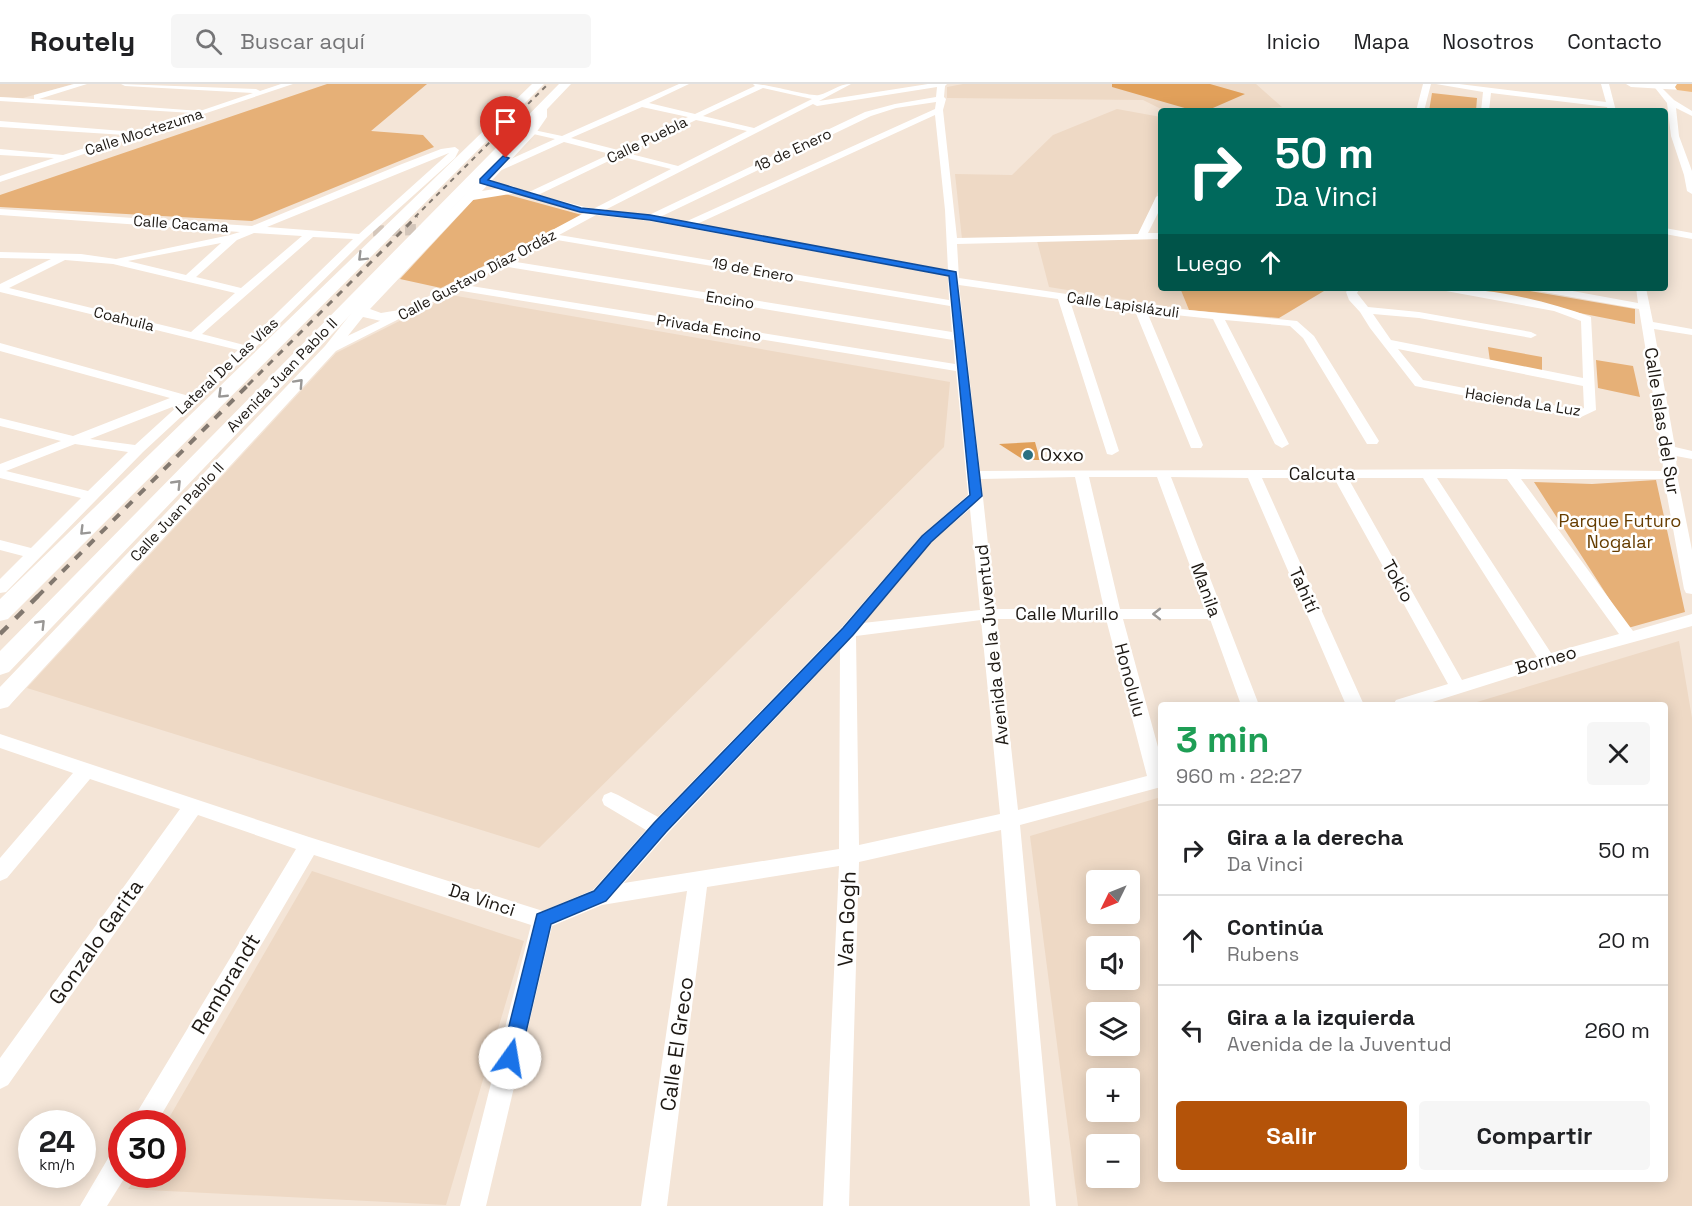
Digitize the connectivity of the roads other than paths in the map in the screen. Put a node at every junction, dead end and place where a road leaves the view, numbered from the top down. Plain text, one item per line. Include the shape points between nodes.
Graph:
1 (82, 84) edge
2 (125, 84) edge
3 (289, 84) edge
4 (538, 84) edge
5 (565, 84) edge
6 (685, 84) edge
7 (762, 84) edge
8 (847, 84) edge
9 (1427, 84) edge
10 (1440, 84) edge
11 (1605, 84) edge
12 (1631, 84) edge
13 (1655, 85) edge
14 (1688, 86) edge
15 (1487, 90) junction
16 (266, 92) junction
17 (941, 92) edge
18 (819, 98) junction
19 (0, 99) edge
20 (26, 100) junction
21 (1671, 102) junction
22 (641, 104) junction
23 (542, 107) junction
24 (803, 107) junction
25 (0, 108) edge
26 (1421, 108) edge
27 (1485, 108) edge
28 (1612, 108) edge
29 (206, 111) junction
30 (236, 113) dead end
31 (1692, 114) edge
32 (695, 117) junction
33 (0, 124) edge
34 (532, 131) junction
35 (756, 131) junction
36 (141, 133) junction
37 (1676, 136) junction
38 (564, 138) junction
39 (1690, 142) dead end
40 (0, 152) edge
41 (620, 153) junction
42 (69, 156) junction
43 (680, 169) junction
44 (492, 171) junction
45 (1691, 176) edge
46 (0, 179) edge
47 (483, 181) junction
48 (513, 190) junction
49 (1692, 191) edge
50 (530, 195) junction
51 (468, 197) junction
52 (1158, 210) edge
53 (0, 212) edge
54 (594, 212) junction
55 (650, 218) junction
56 (688, 224) junction
57 (258, 229) junction
58 (1668, 232) edge
59 (367, 233) junction
60 (310, 234) junction
61 (550, 236) junction
62 (1142, 236) junction
63 (1158, 236) edge
64 (1692, 236) edge
65 (233, 238) junction
66 (951, 241) junction
67 (0, 255) edge
68 (63, 257) junction
69 (113, 261) junction
70 (502, 263) junction
71 (953, 277) junction
72 (187, 280) junction
73 (455, 287) junction
74 (0, 288) edge
75 (1353, 291) edge
76 (1462, 291) edge
77 (1562, 291) edge
78 (1641, 291) edge
79 (244, 292) junction
80 (1063, 297) junction
81 (955, 304) junction
82 (1644, 307) junction
83 (1140, 308) junction
84 (362, 309) junction
85 (1365, 310) junction
86 (405, 313) junction
87 (1218, 317) junction
88 (1647, 324) junction
89 (1692, 332) edge
90 (1531, 335) dead end
91 (193, 336) junction
92 (959, 337) junction
93 (1387, 343) junction
94 (0, 347) edge
95 (247, 349) junction
96 (330, 350) junction
97 (964, 369) junction
98 (1589, 383) junction
99 (186, 399) junction
100 (0, 422) edge
101 (78, 441) junction
102 (1372, 441) dead end
103 (1282, 444) dead end
104 (1197, 445) dead end
105 (138, 449) junction
106 (1669, 450) junction
107 (1112, 451) dead end
108 (1692, 455) edge
109 (0, 469) edge
110 (1081, 473) junction
111 (1510, 473) junction
112 (0, 474) edge
113 (1163, 474) junction
114 (1253, 474) junction
115 (1427, 474) junction
116 (974, 475) junction
117 (1339, 475) junction
118 (1670, 475) junction
119 (90, 496) junction
120 (976, 496) junction
121 (0, 545) edge
122 (35, 554) junction
123 (0, 588) edge
124 (1692, 589) edge
125 (0, 613) edge
126 (988, 614) junction
127 (1113, 614) junction
128 (1215, 614) junction
129 (1692, 620) edge
130 (848, 631) junction
131 (1629, 636) junction
132 (1547, 660) junction
133 (0, 666) edge
134 (1457, 687) junction
135 (2, 698) edge
136 (1249, 702) edge
137 (1354, 702) edge
138 (1410, 702) edge
139 (0, 741) edge
140 (86, 770) junction
141 (1158, 776) edge
142 (1158, 780) edge
143 (611, 800) dead end
144 (193, 807) junction
145 (1011, 820) junction
146 (660, 828) junction
147 (309, 845) junction
148 (849, 856) junction
149 (0, 872) edge
150 (698, 882) junction
151 (600, 896) junction
152 (543, 920) junction
153 (0, 1077) edge
154 (150, 1110) edge
155 (108, 1181) edge
156 (93, 1206) edge
157 (473, 1206) edge
158 (654, 1206) edge
159 (836, 1206) edge
160 (1043, 1206) edge

1 - 20 street
2 - 16 street
3 - 16 street, Calle Moctezuma
4 -> 125 main road, Avenida Juan Pablo II
5 - 23 main road, Avenida Juan Pablo II
6 - 22 street
7 - 18 street
7 - 32 street, Calle Puebla
8 - 18 street, Calle Gustavo Díaz Ordáz
9 - 26 street
10 - 15 street
11 - 28 street
12 - 13 street
13 - 14 street
13 - 21 street
15 - 27 street
15 - 28 street
16 - 29 street, Calle Moctezuma
17 - 24 street
17 - 55 street, 18 de Enero via 868,114
17 - 56 street
17 - 66 street, Avenida de la Juventud
18 - 24 street, Calle Gustavo Díaz Ordáz
19 - 20 street
20 - 25 street
20 - 29 street
21 - 31 street
21 - 37 street
22 - 32 street
22 - 38 street
23 - 34 street, Calle Juan Pablo II via 542,117
133 -> 23 main road, Avenida Juan Pablo II
24 - 35 street, Calle Gustavo Díaz Ordáz
29 - 30 street
29 - 36 street, Calle Moctezuma
32 - 35 street
32 - 41 street, Calle Puebla
33 - 36 street
34 - 38 street
34 - 44 street, Calle Juan Pablo II
35 - 43 street, Calle Gustavo Díaz Ordáz
36 - 42 street, Calle Moctezuma
37 - 39 street
37 - 45 street via 1678,158
38 - 41 street
38 - 44 street
40 - 42 street
41 - 43 street
41 - 50 street, Calle Puebla
42 - 46 street, Calle Moctezuma
43 - 54 street, Calle Gustavo Díaz Ordáz
44 - 47 street, Calle Juan Pablo II
45 - 49 street
47 - 48 street, Calle Lapislázuli
47 - 51 street, Calle Juan Pablo II
48 - 50 street, Calle Lapislázuli
48 - 51 street
50 - 54 street, Calle Lapislázuli
51 - 84 street, Calle Juan Pablo II
52 - 62 street
53 - 57 street, Calle Cacama
54 - 55 street, Calle Lapislázuli
54 - 61 street, Calle Gustavo Díaz Ordáz
55 - 56 street, Calle Lapislázuli
56 - 71 street, Calle Lapislázuli
57 - 59 street, Lateral De Las Vías via 454,149 452,156
57 - 60 street, Calle Cacama
57 - 65 street
58 - 64 street
59 - 60 street, Calle Cacama
59 - 95 street, Lateral De Las Vías
60 - 79 street
61 - 70 street, Calle Gustavo Díaz Ordáz
61 - 81 street, 19 de Enero
62 - 63 street
62 - 66 street
65 - 69 street
65 - 72 street
66 - 71 street, Avenida de la Juventud
67 - 68 street
68 - 69 street
68 - 74 street
69 - 72 street
70 - 73 street, Calle Gustavo Díaz Ordáz
70 - 92 street, Encino
71 - 80 street, Calle Lapislázuli
71 - 81 street, Avenida de la Juventud
72 - 79 street
73 - 86 street, Calle Gustavo Díaz Ordáz
73 - 97 street, Privada Encino
74 - 91 street, Coahuila
75 - 85 street, Hacienda La Luz via 1350,295
76 - 98 street, Hacienda La Luz via 1556,308 1587,319
77 - 82 street
78 - 82 street, Calle Islas del Sur
79 - 91 street
80 - 83 street, Calle Lapislázuli
80 - 107 street
81 - 92 street, Avenida de la Juventud
82 - 88 street, Calle Islas del Sur
83 - 87 street, Calle Lapislázuli
83 - 104 street
84 - 86 street via 381,317
84 - 96 street, Calle Juan Pablo II
85 - 90 street via 1419,315
85 - 93 street, Hacienda La Luz
86 - 96 street, Calle Gustavo Díaz Ordáz
87 - 102 street, Calle Lapislázuli via 1293,323 1308,336
87 - 103 street
88 - 89 street
88 - 106 street, Calle Islas del Sur
91 - 95 street, Coahuila
92 - 97 street, Avenida de la Juventud
93 - 98 street
93 - 98 street, Hacienda La Luz via 1412,376 1427,385 1579,414 1590,410
94 - 99 street
95 - 99 street, Lateral De Las Vías
135 -> 96 street, Calle Juan Pablo II
97 - 116 street, Avenida de la Juventud
99 - 101 street
99 - 105 street, Lateral De Las Vías
100 - 101 street
101 - 105 street
101 - 109 street
105 - 119 street, Lateral De Las Vías
106 - 108 street
106 - 118 street, Calle Islas del Sur
110 - 113 street, Calcuta
110 - 116 street, Calcuta
110 - 127 street, Honolulu
111 - 115 street, Calcuta
111 - 118 street, Calcuta
111 - 131 street
112 - 119 street
113 - 114 street, Calcuta
113 - 128 street, Manila
114 - 117 street, Calcuta
114 - 137 street, Tahití
115 - 117 street, Calcuta
115 - 132 street
116 - 120 street, Avenida de la Juventud
117 - 134 street, Tokio
118 - 124 street, Calle Islas del Sur
119 - 122 street, Lateral De Las Vías
120 - 126 street, Avenida de la Juventud
120 - 130 street via 927,539
121 - 122 street
122 - 123 street, Lateral De Las Vías
126 - 127 street, Calle Murillo
126 - 130 street, Calle Murillo
126 - 145 street, Avenida de la Juventud
128 -> 127 street, Calle Murillo
127 - 141 street, Honolulu
128 - 136 street, Manila
129 - 131 street, Borneo
130 - 146 street
130 - 148 street, Van Gogh
131 - 132 street, Borneo
132 - 134 street, Borneo
134 - 138 street, Borneo
139 - 140 street, Da Vinci
140 - 144 street, Da Vinci
140 - 149 street
142 - 145 street
143 - 146 street
144 - 147 street, Da Vinci
144 - 153 street, Gonzalo Garita
145 - 148 street
145 - 160 street, Avenida de la Juventud
146 - 151 street
147 - 152 street, Da Vinci
147 - 154 street, Rembrandt
148 - 150 street
148 - 159 street, Van Gogh
150 - 151 street
150 - 158 street, Calle El Greco
151 - 152 street
152 - 157 street
155 - 156 street

